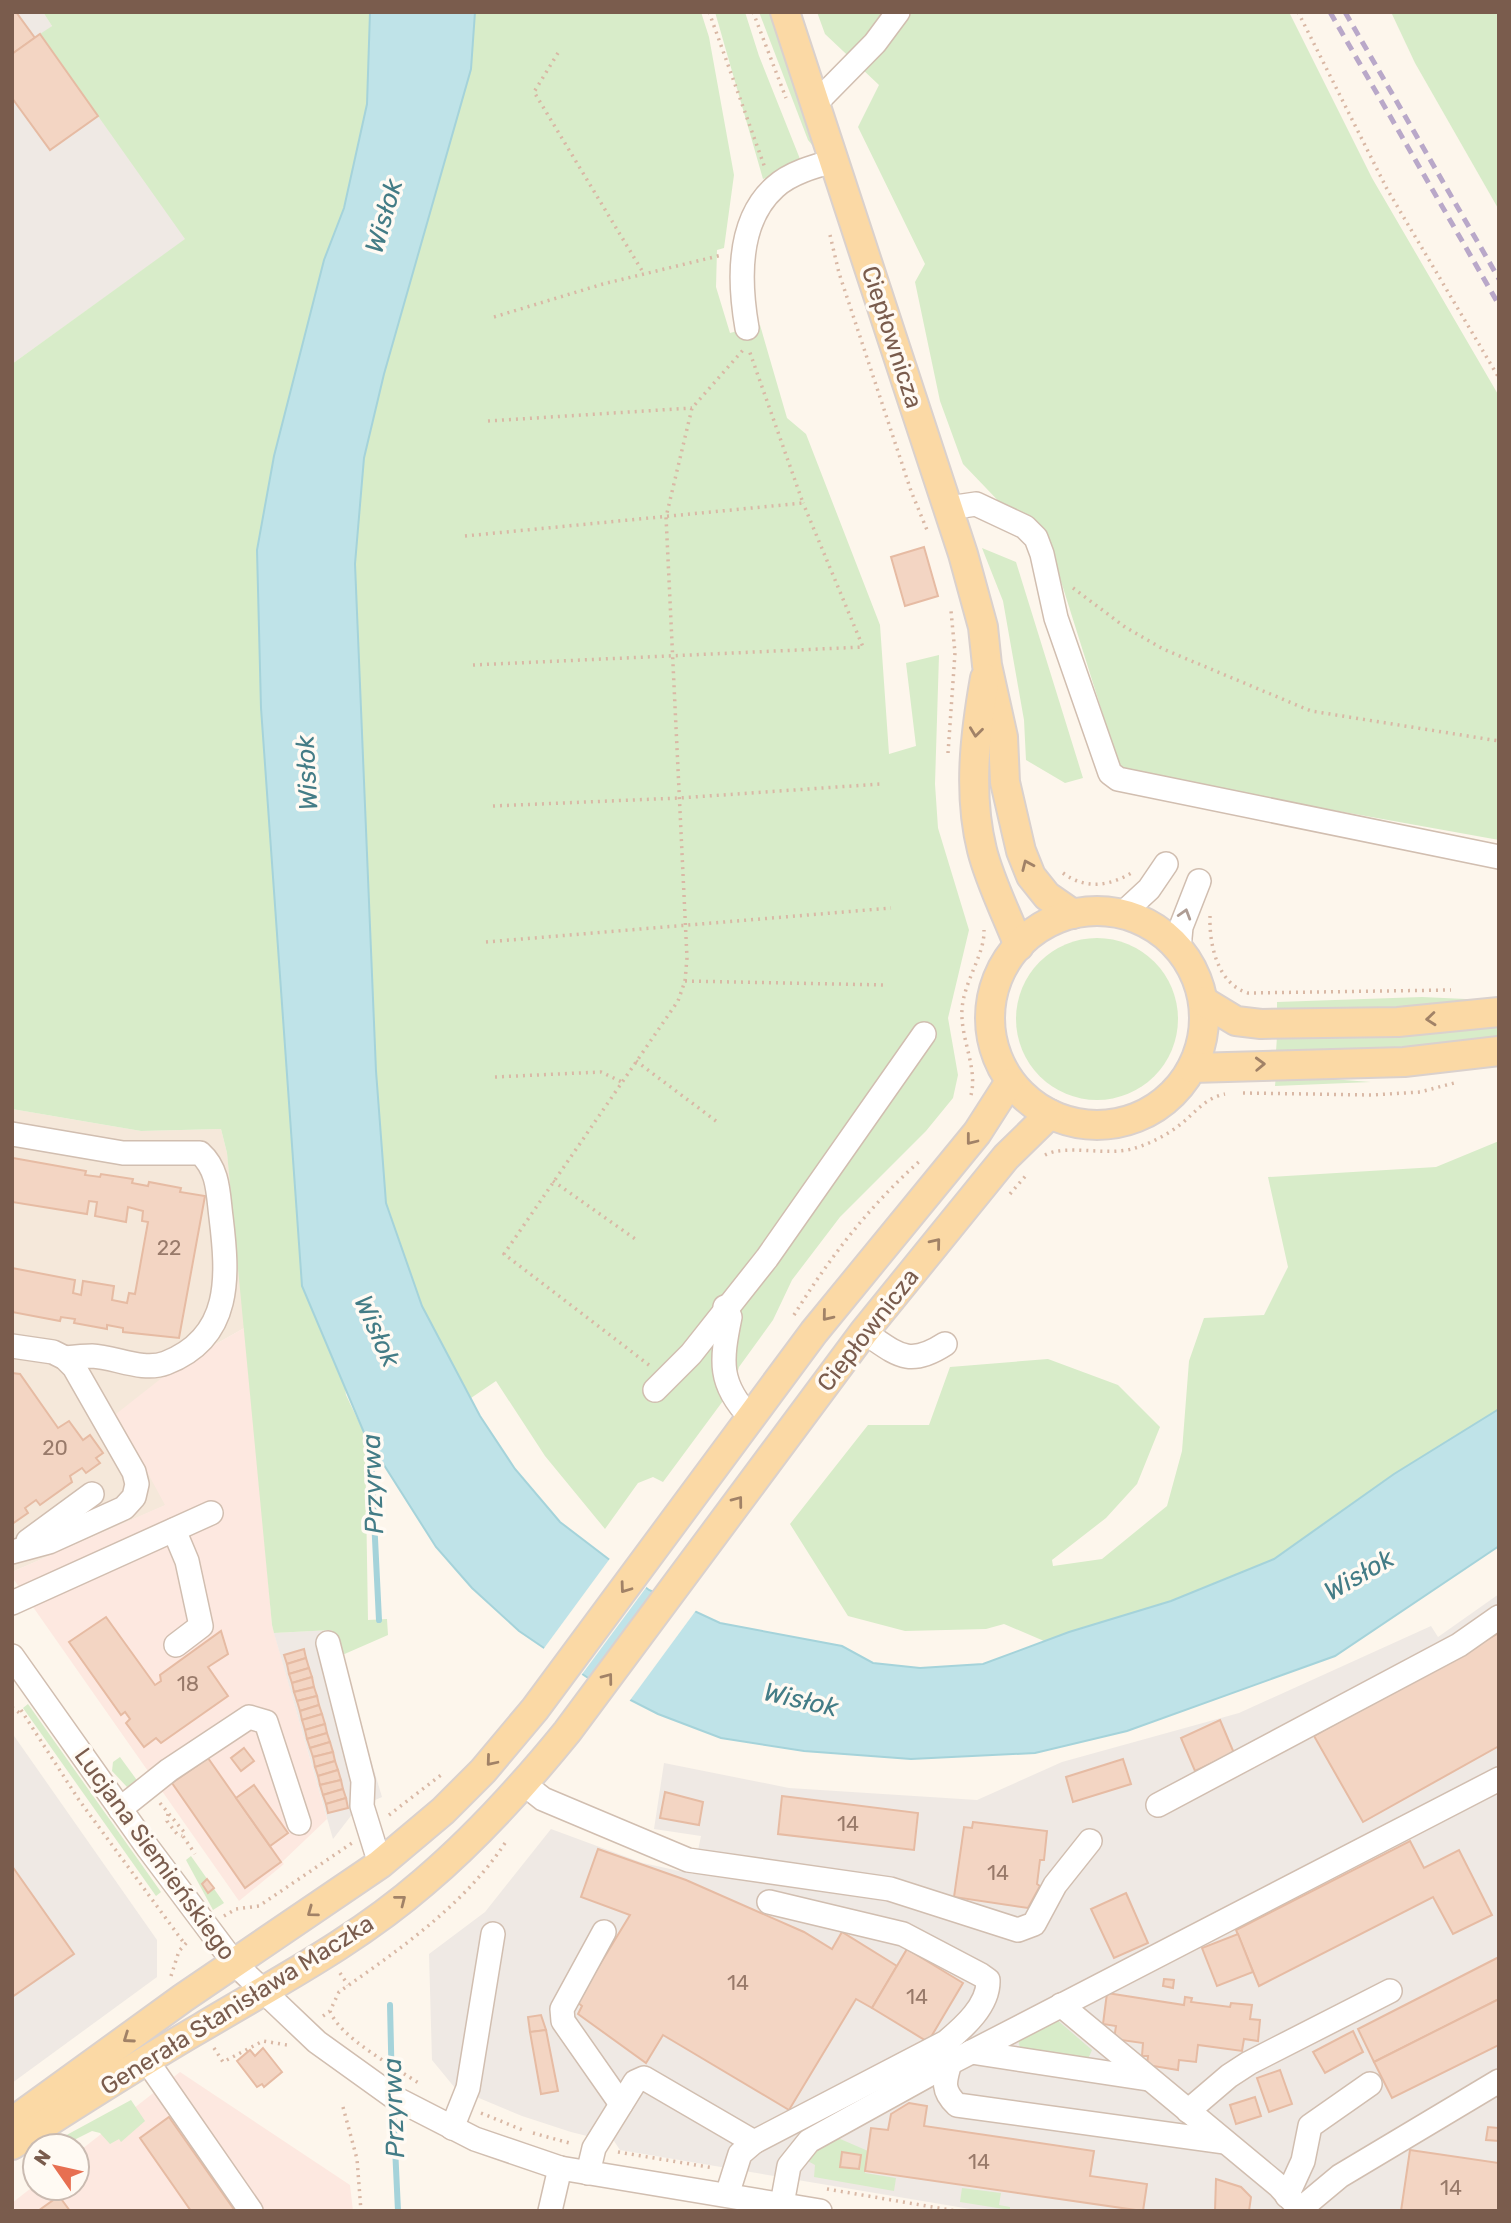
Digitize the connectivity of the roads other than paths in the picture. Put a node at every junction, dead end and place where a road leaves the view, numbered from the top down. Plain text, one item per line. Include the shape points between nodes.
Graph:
1 (785, 12) edge
2 (898, 12) edge
3 (803, 106) junction
4 (834, 160) junction
5 (747, 328) dead end
6 (949, 508) junction
7 (987, 665) junction
8 (1499, 857) edge
9 (1161, 872) road end
10 (1195, 890) road end
11 (1073, 914) junction
12 (1122, 914) junction
13 (1019, 946) junction
14 (1179, 949) junction
15 (1203, 1001) junction
16 (1499, 1012) edge
17 (924, 1034) dead end
18 (1499, 1051) edge
19 (1192, 1068) junction
20 (1009, 1083) junction
21 (1050, 1114) junction
22 (12, 1134) edge
23 (725, 1307) junction
24 (864, 1332) junction
25 (945, 1345) dead end
26 (12, 1346) edge
27 (65, 1358) junction
28 (661, 1384) road end
29 (751, 1418) junction
30 (92, 1494) dead end
31 (211, 1513) dead end
32 (174, 1530) junction
33 (15, 1551) edge
34 (12, 1603) edge
35 (1499, 1617) edge
36 (328, 1643) dead end
37 (176, 1645) dead end
38 (12, 1656) edge
39 (535, 1709) joint
40 (567, 1732) joint
41 (1498, 1782) edge
42 (524, 1784) junction
43 (1158, 1805) dead end
44 (120, 1809) junction
45 (299, 1823) dead end
46 (1090, 1841) dead end
47 (380, 1864) junction
48 (769, 1902) dead end
49 (604, 1932) dead end
50 (492, 1934) dead end
51 (235, 1964) junction
52 (1390, 1991) dead end
53 (263, 1993) junction
54 (1061, 2005) junction
55 (971, 2052) junction
56 (147, 2061) junction
57 (950, 2063) junction
58 (1148, 2079) junction
59 (1499, 2081) edge
60 (1370, 2084) dead end
61 (621, 2104) junction
62 (1188, 2111) junction
63 (452, 2128) junction
64 (23, 2132) edge
65 (754, 2142) junction
66 (1225, 2142) junction
67 (560, 2168) junction
68 (588, 2173) junction
69 (727, 2195) junction
70 (782, 2204) junction
71 (1298, 2206) edge
72 (815, 2210) edge
73 (251, 2211) edge
74 (550, 2211) edge

1 - 3 main road, Ciepłownicza
2 - 3 street via 875,43
3 - 4 main road, Ciepłownicza
4 - 5 street via 774,187 757,214 741,256 740,288
4 - 6 main road, Ciepłownicza
6 - 7 main road, Ciepłownicza via 983,627
6 - 8 street via 976,504 1025,527 1036,538 1056,618 1110,773 1118,779
11 -> 7 main road, Ciepłownicza via 1031,876 1021,851
7 -> 13 main road, Ciepłownicza via 975,734 975,813 982,851
9 - 12 street
14 -> 10 street via 1181,927
11 - 12 main road
11 - 13 main road via 1034,931
12 - 14 main road via 1153,927
13 - 20 main road via 1002,970 991,1018 996,1057
14 - 15 main road
16 -> 15 main road via 1398,1022 1261,1024 1237,1021
15 - 19 main road via 1200,1046
17 - 23 street via 767,1258
19 -> 18 main road via 1404,1062
19 - 21 main road via 1172,1094 1146,1113 1114,1124 1081,1124
20 - 21 main road
20 -> 29 main road, Ciepłownicza via 976,1133 814,1332
24 -> 21 main road, Ciepłownicza via 1006,1157
22 - 27 street via 123,1153 200,1153 211,1162 217,1184 227,1271 217,1315 204,1337 167,1363 152,1367 92,1356
23 - 28 street via 691,1354
23 - 29 street via 730,1317 723,1351 725,1379 734,1400
24 - 25 street via 906,1357 926,1357
40 -> 24 main road, Ciepłownicza
26 - 27 street
27 - 33 street via 134,1472 134,1497 124,1508 49,1542
29 -> 39 main road, Ciepłownicza
30 - 33 street
31 - 32 street
32 - 34 street
32 - 37 street via 187,1561 201,1626
35 - 43 street via 1448,1652
36 - 47 street via 363,1781 362,1806
38 - 44 street, Lucjana Siemieńskiego
39 -> 47 main road, Generała Stanisława Maczka via 475,1779
40 - 42 main road, Generała Stanisława Maczka
41 - 54 street
42 - 46 street via 543,1799 688,1860 890,1889 1018,1930 1034,1924 1055,1885
53 -> 42 main road, Generała Stanisława Maczka via 327,1955 423,1883
44 - 45 street via 249,1717 266,1722
44 - 51 street, Lucjana Siemieńskiego
47 -> 51 main road, Generała Stanisława Maczka
48 - 65 street via 903,1934 981,1975 988,1980 988,1989 968,2024 946,2042
49 - 61 street via 562,2008 563,2021
50 - 63 street via 468,2088
51 - 53 street, Lucjana Siemieńskiego
51 -> 64 main road, Generała Stanisława Maczka
52 - 62 street via 1249,2063
53 - 56 main road, Generała Stanisława Maczka
53 - 63 street, Lucjana Siemieńskiego via 340,2060
54 - 55 street
54 - 58 street
55 - 57 street
55 - 58 street
56 - 64 main road, Generała Stanisława Maczka
56 - 73 street
57 - 66 street via 944,2083 946,2094 957,2105
57 - 70 street via 809,2141 789,2166
58 - 62 street
59 - 71 street
60 - 71 street via 1310,2126
61 - 65 street via 635,2082 644,2078
61 - 68 street via 594,2148
62 - 66 street
63 - 67 street, Lucjana Siemieńskiego via 485,2144
65 - 69 street via 740,2154
66 - 71 street
67 - 68 street, Lucjana Siemieńskiego
67 - 74 street
68 - 69 street, Lucjana Siemieńskiego
69 - 70 street, Lucjana Siemieńskiego
70 - 72 street, Lucjana Siemieńskiego

